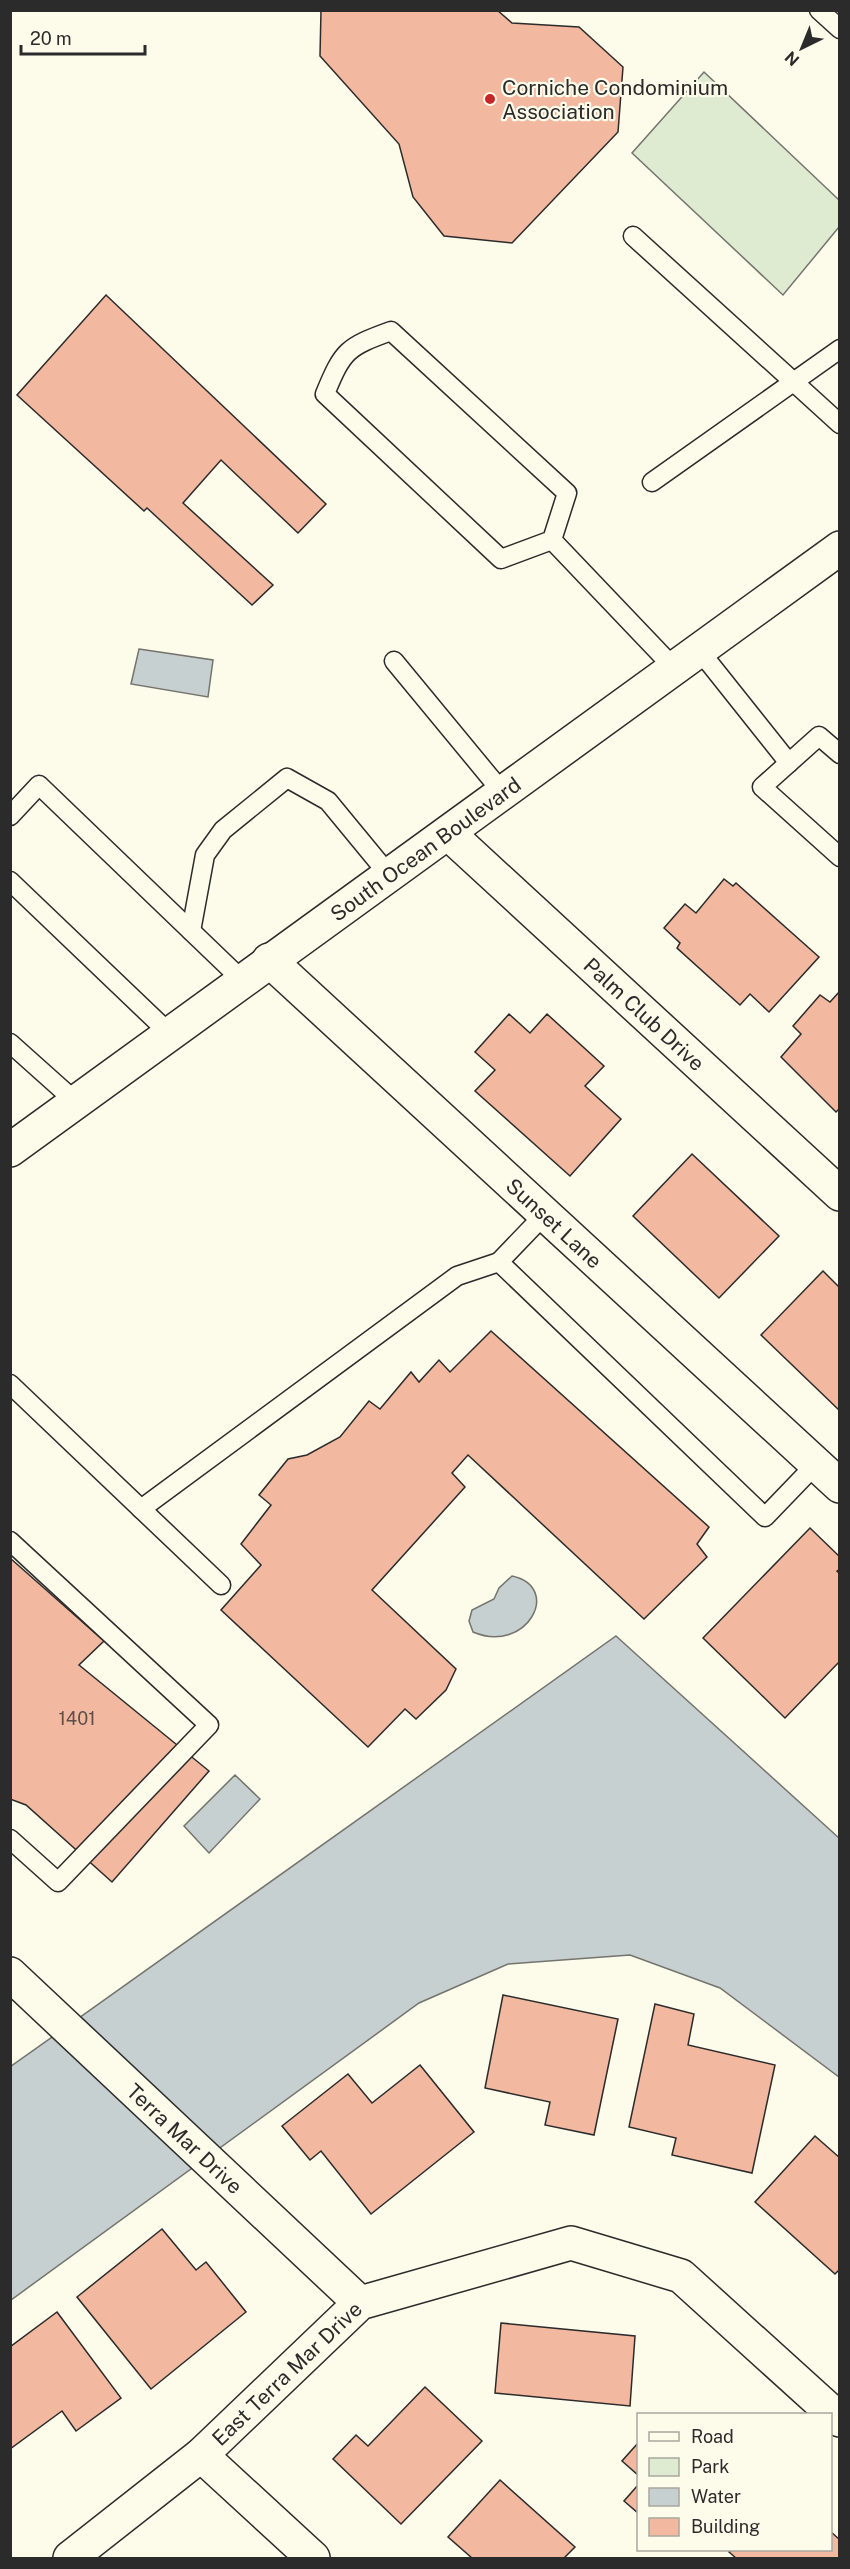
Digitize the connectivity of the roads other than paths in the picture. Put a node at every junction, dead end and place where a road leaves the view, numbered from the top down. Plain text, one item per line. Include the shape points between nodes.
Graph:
1 (819, 10) edge
2 (840, 29) edge
3 (633, 236) dead end
4 (840, 349) edge
5 (792, 381) junction
6 (840, 424) edge
7 (652, 482) dead end
8 (552, 540) junction
9 (837, 556) edge
10 (687, 659) junction
11 (394, 661) dead end
12 (840, 754) edge
13 (789, 762) junction
14 (504, 793) junction
15 (10, 816) edge
16 (448, 833) junction
17 (840, 857) edge
18 (388, 875) junction
19 (10, 881) edge
20 (191, 931) junction
21 (269, 960) junction
22 (242, 980) junction
23 (170, 1034) junction
24 (10, 1043) edge
25 (76, 1102) junction
26 (10, 1150) edge
27 (840, 1194) edge
28 (545, 1214) junction
29 (499, 1262) junction
30 (10, 1384) edge
31 (816, 1464) junction
32 (840, 1486) edge
33 (141, 1509) junction
34 (10, 1542) edge
35 (221, 1585) dead end
36 (10, 1839) edge
37 (10, 1974) edge
38 (360, 2303) junction
39 (840, 2420) edge
40 (201, 2455) junction
41 (70, 2559) edge
42 (313, 2559) edge

1 - 2 lane
3 - 5 lane
4 - 5 lane
5 - 6 lane
5 - 7 lane
8 - 8 lane via 567,493 391,331 357,343 338,364 326,394 501,559
8 - 10 lane
9 - 10 street, South Ocean Boulevard
10 - 13 lane
10 - 14 street, South Ocean Boulevard
11 - 14 lane
12 - 13 lane via 819,736
13 - 17 lane via 762,787
14 - 16 street, South Ocean Boulevard
15 - 20 lane via 39,785
16 - 18 street, South Ocean Boulevard
16 - 27 street, Palm Club Drive
18 - 20 lane via 328,801 287,778 223,830 205,855
18 - 21 street, South Ocean Boulevard
19 - 23 lane
20 - 22 lane
21 - 22 street, South Ocean Boulevard
21 - 28 street, Sunset Lane
22 - 23 street, South Ocean Boulevard
23 - 25 street, South Ocean Boulevard
24 - 25 lane
25 - 26 street, South Ocean Boulevard
28 - 29 lane
28 - 31 street, Sunset Lane
29 - 31 lane via 765,1517
29 - 33 lane via 457,1276
30 - 33 lane
31 - 32 street, Sunset Lane
33 - 35 lane
34 - 36 lane via 209,1725 58,1882
37 - 38 street, Terra Mar Drive
38 - 39 street, East Terra Mar Drive via 571,2243 681,2276
38 - 40 street, East Terra Mar Drive
40 - 41 street, East Terra Mar Drive
40 - 42 street

